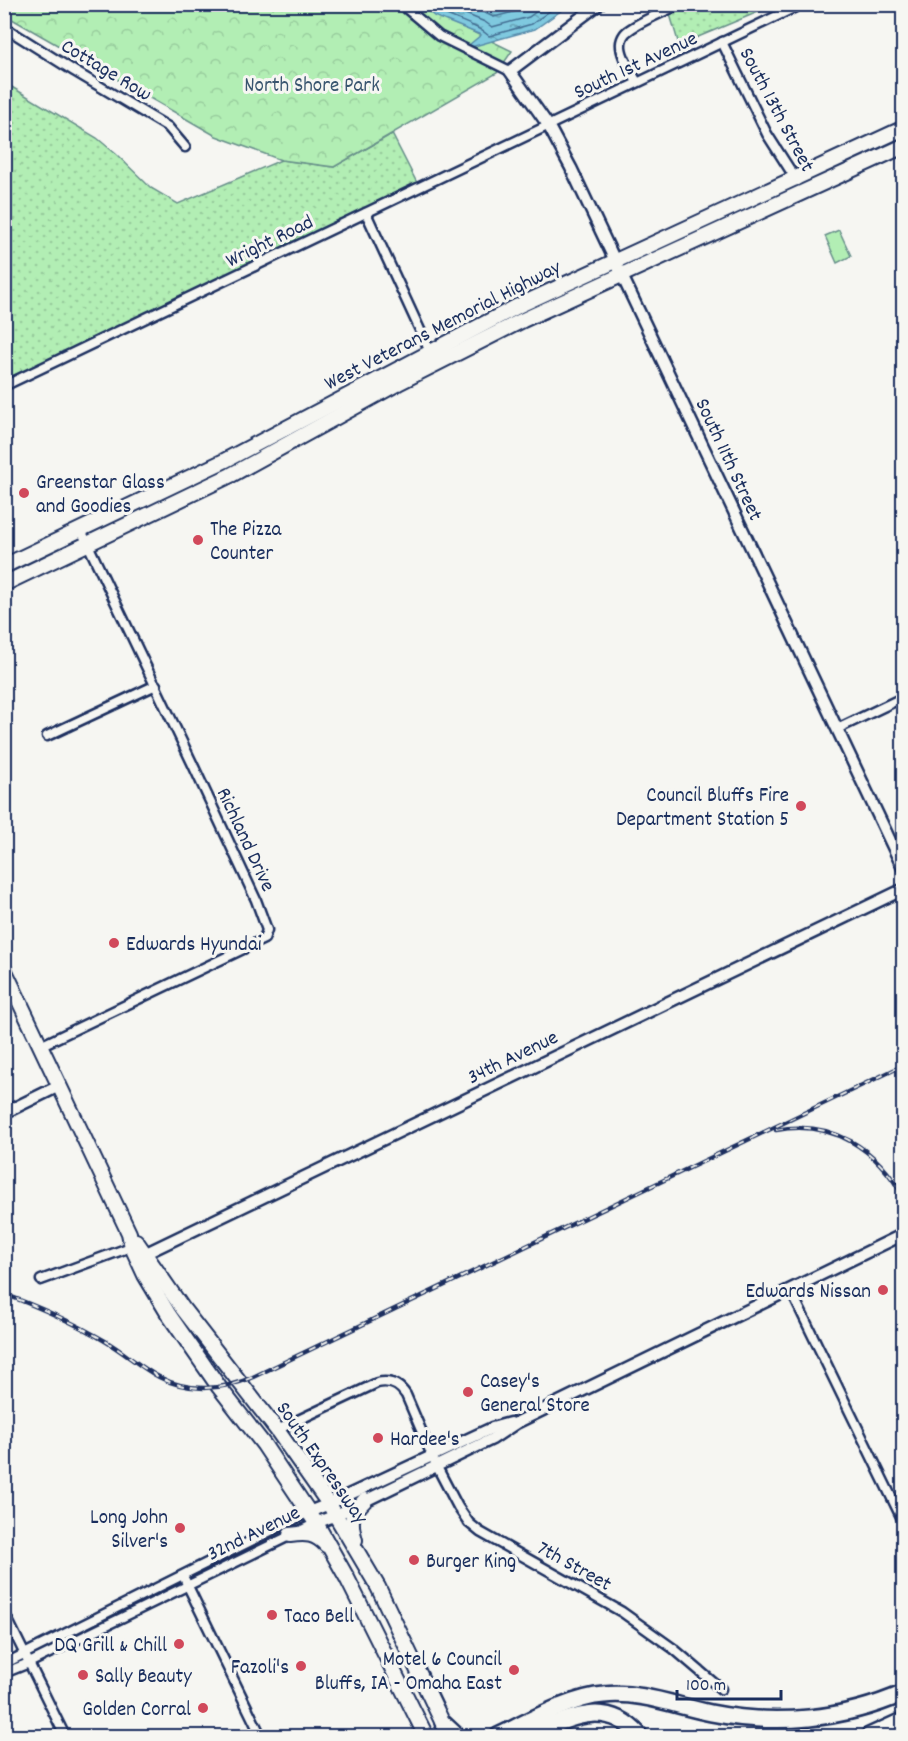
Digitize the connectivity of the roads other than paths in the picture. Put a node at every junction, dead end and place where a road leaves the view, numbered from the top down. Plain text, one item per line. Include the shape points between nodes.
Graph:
1 (401, 4) edge
2 (599, 4) edge
3 (802, 4) edge
4 (680, 5) edge
5 (4, 27) edge
6 (722, 42) junction
7 (510, 71) junction
8 (637, 82) junction
9 (548, 125) junction
10 (903, 128) edge
11 (903, 146) edge
12 (185, 147) dead end
13 (796, 178) junction
14 (802, 192) junction
15 (366, 213) junction
16 (615, 260) junction
17 (622, 274) junction
18 (433, 358) junction
19 (4, 386) edge
20 (81, 530) junction
21 (88, 544) junction
22 (4, 566) edge
23 (4, 584) edge
24 (156, 685) junction
25 (903, 697) edge
26 (837, 729) junction
27 (47, 736) dead end
28 (903, 870) edge
29 (903, 890) edge
30 (4, 969) edge
31 (40, 1046) junction
32 (59, 1086) junction
33 (4, 1113) edge
34 (903, 1234) edge
35 (138, 1251) junction
36 (41, 1280) dead end
37 (790, 1289) junction
38 (277, 1430) junction
39 (434, 1460) junction
40 (366, 1500) junction
41 (333, 1510) junction
42 (312, 1518) junction
43 (903, 1523) edge
44 (290, 1535) junction
45 (335, 1556) junction
46 (360, 1556) junction
47 (183, 1576) junction
48 (188, 1586) junction
49 (4, 1612) edge
50 (24, 1653) junction
51 (29, 1663) junction
52 (4, 1664) edge
53 (4, 1673) edge
54 (721, 1689) dead end
55 (903, 1693) edge
56 (903, 1720) edge
57 (446, 1730) edge
58 (504, 1734) edge
59 (65, 1737) edge
60 (261, 1737) edge
61 (426, 1737) edge
62 (457, 1737) edge
63 (493, 1737) edge
64 (527, 1737) edge
65 (640, 1737) edge
66 (869, 1737) edge

1 - 7 street via 439,36
2 - 7 street
3 - 6 street, South 1st Avenue
4 - 8 street via 624,34 621,47
5 - 12 street, Cottage Row via 168,127
6 - 8 street, South 1st Avenue
6 - 13 street, South 13th Street via 767,134
7 - 9 street, South 11th Street
8 - 9 street, South 1st Avenue
9 - 15 street, Wright Road
9 - 16 street, South 11th Street
10 - 13 main road, West Veterans Memorial Highway
11 - 14 main road, West Veterans Memorial Highway
13 - 14 street, South 13th Street
13 - 16 main road, West Veterans Memorial Highway
14 - 17 main road, West Veterans Memorial Highway
15 - 18 street
15 - 19 street, Wright Road
16 - 17 street, South 11th Street
16 - 18 main road, West Veterans Memorial Highway via 518,306
17 - 18 main road, West Veterans Memorial Highway
17 - 26 street, South 11th Street
18 - 20 main road, West Veterans Memorial Highway
18 - 21 main road, West Veterans Memorial Highway via 231,475
20 - 21 street, Richland Drive
20 - 22 main road, West Veterans Memorial Highway
21 - 23 main road, West Veterans Memorial Highway
21 - 24 street, Richland Drive
24 - 27 street
24 - 31 street, Richland Drive via 256,900 267,934 264,939
25 - 26 street
26 - 28 street, South 11th Street
29 - 35 street, 34th Avenue
30 - 31 main road, South Expressway
31 - 32 main road, South Expressway
32 - 33 street
32 - 35 main road, South Expressway
34 - 37 street, 32nd Avenue
35 - 36 street
35 - 38 main road, South Expressway
35 - 42 main road, South Expressway via 153,1290 191,1349 264,1445
37 - 39 street, 32nd Avenue via 516,1423 492,1428
37 - 43 street
38 - 39 street, 7th Street via 377,1383 388,1382 406,1395
38 - 41 main road, South Expressway
39 - 40 street, 32nd Avenue
39 - 41 street, 32nd Avenue
39 - 54 street, 7th Street via 465,1519 474,1528 622,1612
40 - 41 street, 32nd Avenue
40 - 46 main road via 351,1522
41 - 42 street, 32nd Avenue
41 - 46 main road, South Expressway
42 - 44 street, 32nd Avenue
42 - 45 main road, South Expressway
42 - 47 street, 32nd Avenue via 278,1527
44 - 45 main road via 314,1535
44 - 48 street, 32nd Avenue
45 - 61 main road, South Expressway
46 - 57 main road, South Expressway via 404,1638
47 - 48 street
47 - 50 street, 32nd Avenue
48 - 51 street, 32nd Avenue
48 - 60 street
49 - 50 street
50 - 51 street
50 - 52 street, 32nd Avenue
51 - 53 street, 32nd Avenue
51 - 59 street
55 - 58 highway via 860,1710 782,1720 713,1714 631,1695 601,1695 570,1704
56 - 66 highway
57 - 62 highway
58 - 63 highway
64 - 65 highway via 588,1714 616,1718

